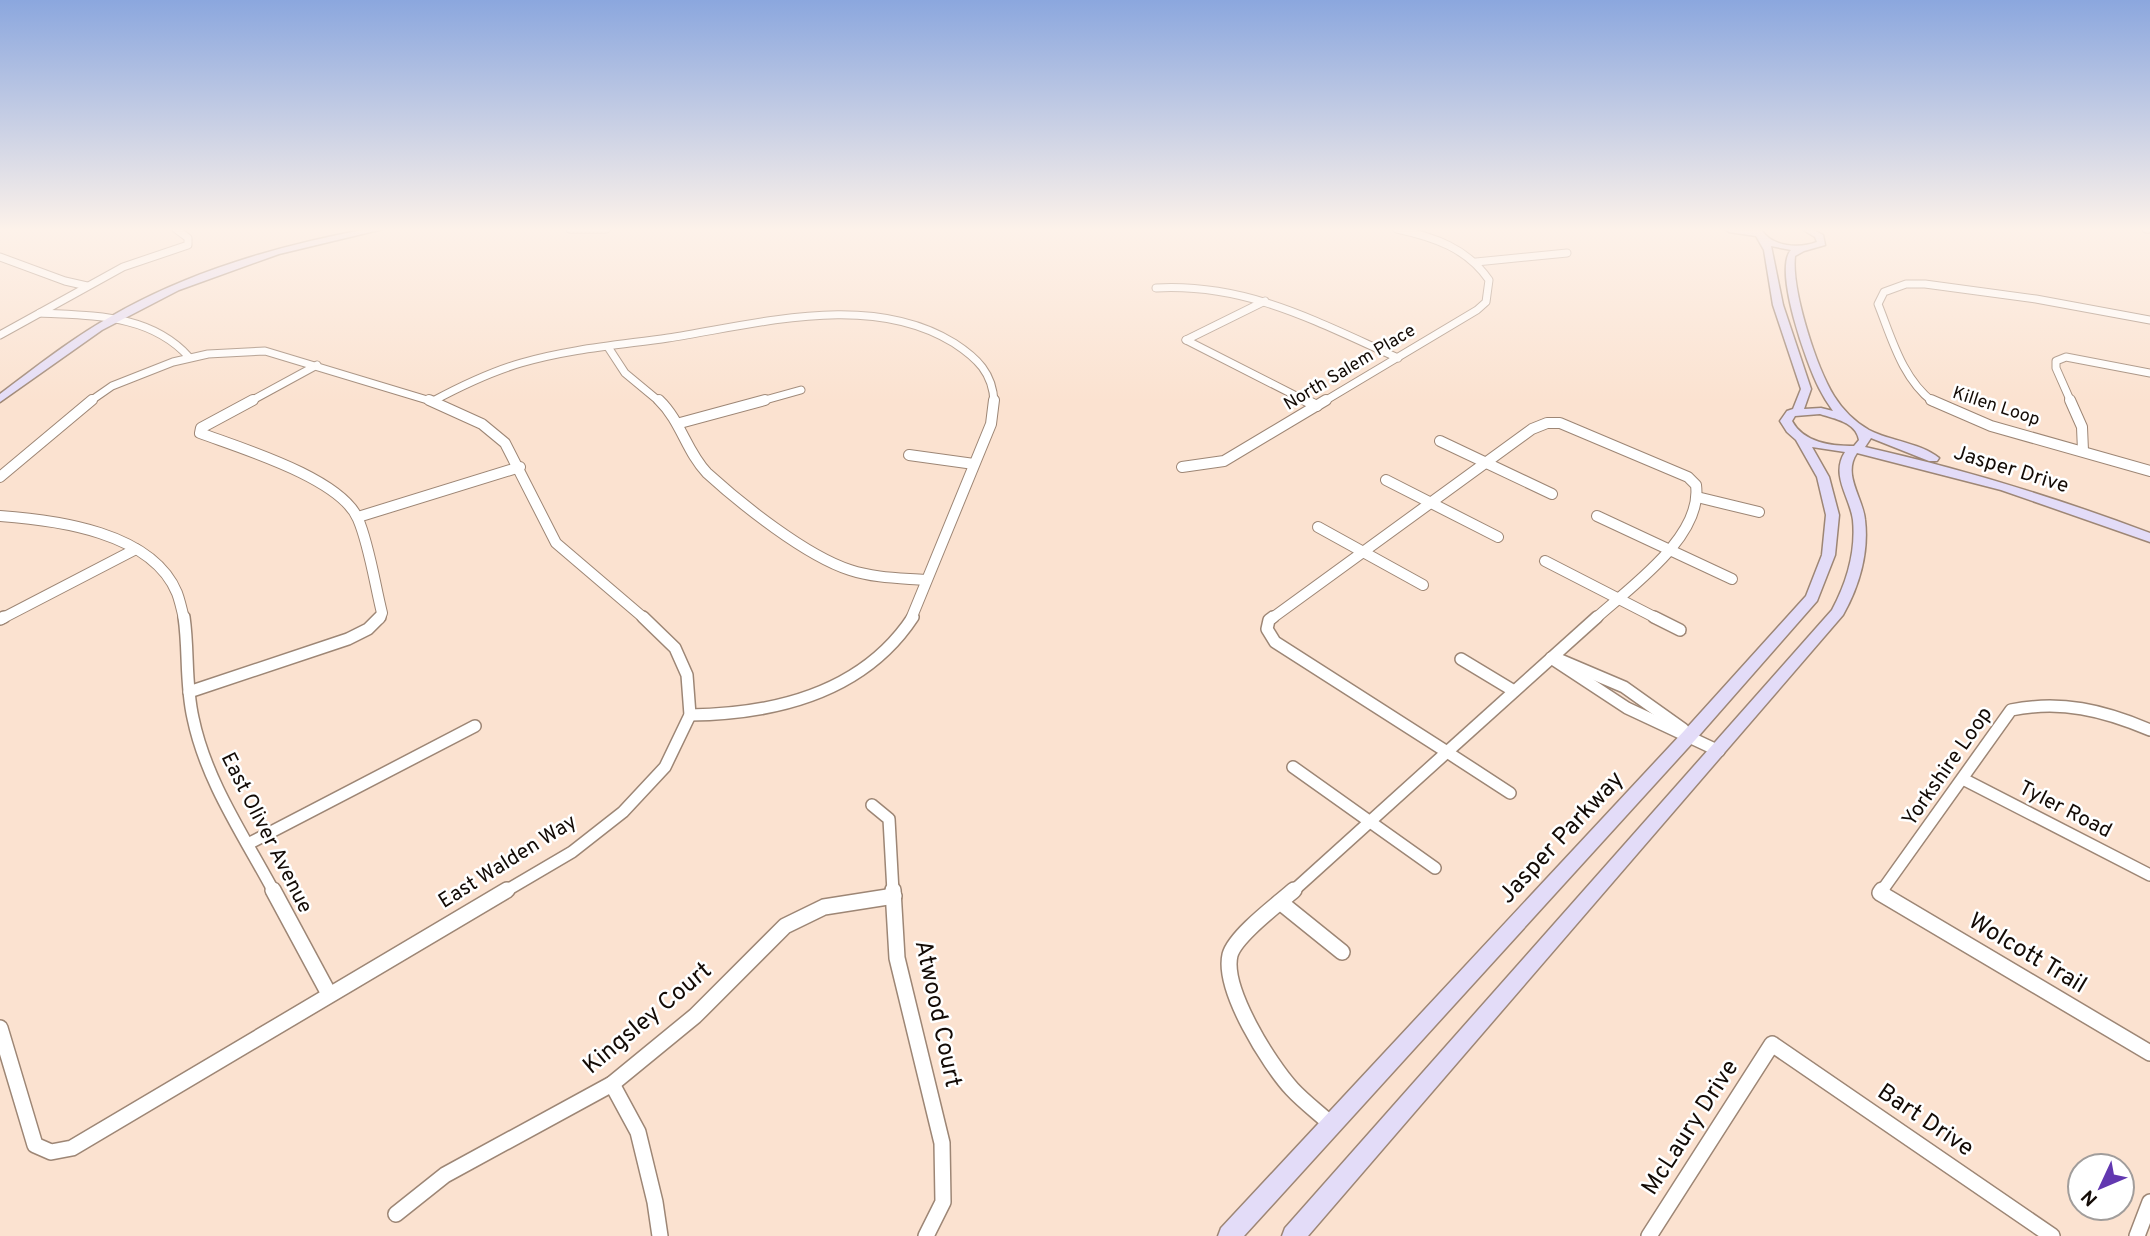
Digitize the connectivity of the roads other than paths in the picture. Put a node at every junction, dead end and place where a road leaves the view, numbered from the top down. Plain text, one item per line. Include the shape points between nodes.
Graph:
1 (86, 287) edge
2 (184, 287) edge
3 (1163, 287) edge
4 (1188, 287) edge
5 (1488, 287) edge
6 (1775, 287) edge
7 (1793, 287) edge
8 (1904, 287) edge
9 (1945, 287) edge
10 (1156, 288) dead end
11 (1265, 301) junction
12 (39, 313) junction
13 (113, 319) junction
14 (2150, 320) edge
15 (0, 335) edge
16 (608, 347) junction
17 (189, 357) junction
18 (1398, 358) junction
19 (317, 365) junction
20 (2150, 373) edge
21 (801, 390) dead end
22 (0, 399) edge
23 (433, 401) junction
24 (1317, 406) junction
25 (1798, 411) junction
26 (1846, 419) junction
27 (680, 424) junction
28 (1862, 430) junction
29 (1800, 437) junction
30 (1440, 440) dead end
31 (1855, 449) junction
32 (2083, 451) junction
33 (909, 455) dead end
34 (1486, 463) junction
35 (974, 464) junction
36 (520, 467) junction
37 (1182, 467) dead end
38 (2150, 471) edge
39 (0, 477) edge
40 (1386, 480) dead end
41 (1552, 494) dead end
42 (1697, 497) junction
43 (1431, 503) junction
44 (1759, 512) dead end
45 (0, 516) edge
46 (1597, 516) dead end
47 (358, 517) junction
48 (1318, 527) dead end
49 (2150, 529) edge
50 (1498, 537) dead end
51 (2150, 538) edge
52 (136, 549) junction
53 (1671, 550) junction
54 (1362, 552) junction
55 (1545, 561) dead end
56 (1732, 579) dead end
57 (925, 580) junction
58 (1423, 585) dead end
59 (1617, 598) junction
60 (0, 619) edge
61 (1680, 631) dead end
62 (1552, 658) junction
63 (1461, 659) dead end
64 (1514, 691) junction
65 (189, 692) junction
66 (690, 715) junction
67 (475, 726) dead end
68 (2150, 730) edge
69 (1690, 734) junction
70 (1446, 751) junction
71 (1719, 751) junction
72 (1293, 767) dead end
73 (1963, 779) junction
74 (1510, 793) dead end
75 (872, 805) dead end
76 (1370, 821) junction
77 (248, 844) junction
78 (1435, 868) dead end
79 (2150, 875) edge
80 (1880, 894) joint
81 (894, 896) junction
82 (1280, 902) junction
83 (1342, 951) dead end
84 (329, 994) junction
85 (0, 1028) edge
86 (1772, 1044) joint
87 (2150, 1053) edge
88 (612, 1084) junction
89 (1332, 1125) junction
90 (2150, 1202) edge
91 (396, 1214) dead end
92 (660, 1236) edge
93 (926, 1236) edge
94 (1229, 1236) edge
95 (1293, 1236) edge
96 (1649, 1236) edge
97 (2052, 1236) edge
98 (2137, 1236) edge

1 - 12 street
2 - 13 street
3 - 10 street
4 - 11 street
5 - 18 street, North Salem Place via 1486,302 1476,310
6 - 25 street via 1806,389
7 - 26 street via 1819,381
8 - 32 street, Killen Loop via 1884,292 1878,304 1908,376 1926,397 1951,412
9 - 14 street, Killen Loop
11 - 18 street
11 - 24 street via 1186,340
12 - 13 street
12 - 15 street
13 - 17 street via 173,338
13 - 22 street
16 - 23 street via 521,363 482,376
16 - 27 street via 621,372 665,406
16 - 35 street via 811,317 873,317 910,323 962,346 981,362 992,381 996,404
17 - 19 street via 265,351
17 - 39 street via 113,386
18 - 24 street, North Salem Place
19 - 23 street
19 - 47 street via 201,428 200,433 317,480
20 - 32 street via 2066,357 2056,361 2082,427
21 - 27 street
23 - 36 street via 482,424 505,443
24 - 37 street, North Salem Place via 1224,461
25 - 26 street via 1821,411
25 - 29 street via 1786,421
26 - 28 street, Jasper Drive
27 - 57 street via 702,467 803,548 853,571
28 - 31 street via 1865,441
28 - 49 street, Jasper Drive
29 - 31 street, Jasper Drive via 1821,446
29 - 69 street, Jasper Parkway via 1830,494 1833,519 1824,575 1812,598
30 - 34 street
31 - 51 street, Jasper Drive via 2032,496
31 - 71 street via 1843,463 1859,521 1858,565 1851,589 1838,612
32 - 38 street, Killen Loop
33 - 35 street
34 - 41 street
34 - 42 street via 1532,429 1560,423 1688,477 1696,485
34 - 43 street
35 - 57 street
36 - 47 street
36 - 66 street via 556,543 675,648 687,675
40 - 43 street
42 - 44 street
42 - 53 street
43 - 50 street
43 - 54 street
45 - 52 street, East Oliver Avenue via 79,527
46 - 53 street
47 - 65 street via 382,613 378,621 348,639
48 - 54 street
52 - 60 street
52 - 65 street, East Oliver Avenue via 158,566 181,606
53 - 56 street
53 - 59 street
54 - 58 street
54 - 70 street via 1269,620 1267,635
55 - 59 street
57 - 66 street via 912,619 858,675 811,698 769,709 729,716
59 - 61 street
59 - 62 street
62 - 64 street
62 - 69 street via 1653,720
63 - 64 street
64 - 70 street
65 - 77 street, East Oliver Avenue via 196,733 211,774
66 - 84 street, East Walden Way via 665,766 623,812 572,852
67 - 77 street
68 - 73 street, Yorkshire Loop via 2084,707 2038,704 2011,710
69 - 71 street
69 - 89 street, Jasper Parkway
70 - 74 street
70 - 76 street
71 - 95 street
72 - 76 street
73 - 79 street, Tyler Road
73 - 80 street, Yorkshire Loop
75 - 81 street, Atwood Court via 889,819
76 - 78 street
76 - 82 street
77 - 84 street, East Oliver Avenue
80 - 87 street, Wolcott Trail
81 - 88 street, Kingsley Court via 832,903 801,914 695,1016
81 - 93 street, Atwood Court via 897,958 943,1143 943,1202
82 - 83 street
82 - 89 street via 1238,941 1230,956 1231,986 1272,1064
84 - 85 street, East Walden Way via 72,1148 51,1152 35,1145
86 - 96 street, McLaury Drive
86 - 97 street, Bart Drive
88 - 91 street, Kingsley Court via 445,1175
88 - 92 street via 638,1132
89 - 94 street, Jasper Parkway
90 - 98 street

